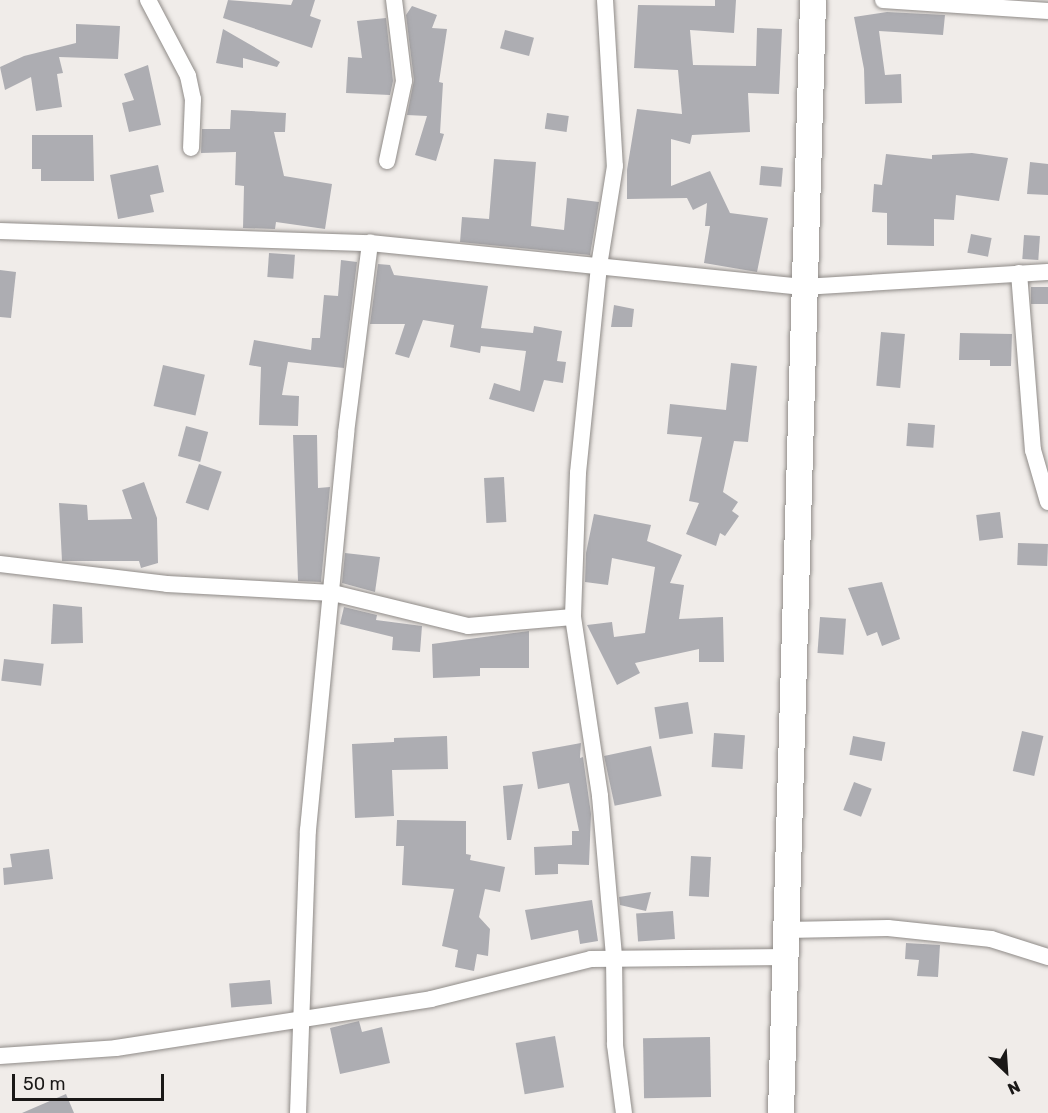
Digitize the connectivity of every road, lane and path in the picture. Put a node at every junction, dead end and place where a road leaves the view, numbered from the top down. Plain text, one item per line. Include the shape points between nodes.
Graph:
1 (148, 0) edge
2 (394, 0) edge
3 (605, 0) edge
4 (813, 0) edge
5 (883, 0) edge
6 (1048, 11) edge
7 (191, 148) dead end
8 (387, 161) dead end
9 (0, 231) edge
10 (370, 243) junction
11 (599, 266) junction
12 (1048, 272) edge
13 (1019, 273) junction
14 (803, 287) junction
15 (1048, 502) edge
16 (0, 564) edge
17 (333, 594) junction
18 (573, 617) junction
19 (786, 930) junction
20 (614, 957) junction
21 (787, 957) junction
22 (1048, 957) edge
23 (301, 1018) junction
24 (0, 1056) edge
25 (298, 1113) edge
26 (624, 1113) edge
27 (781, 1113) edge

1 - 7 street via 188,76 193,99
2 - 8 street via 404,81
3 - 11 street via 615,166
4 - 14 main road
5 - 6 street
9 - 10 street
10 - 11 street
10 - 17 street via 346,434
11 - 14 street
11 - 18 street via 578,473
12 - 13 street
13 - 14 street
13 - 15 street via 1033,450
14 - 19 main road
16 - 17 street via 166,584
17 - 18 street via 468,626
17 - 23 street via 308,830
18 - 20 street via 600,796
19 - 21 main road
19 - 22 street via 888,928 991,939
20 - 21 street
20 - 23 street via 431,999
20 - 26 street via 615,1045
21 - 27 main road
23 - 24 street via 116,1048
23 - 25 street

